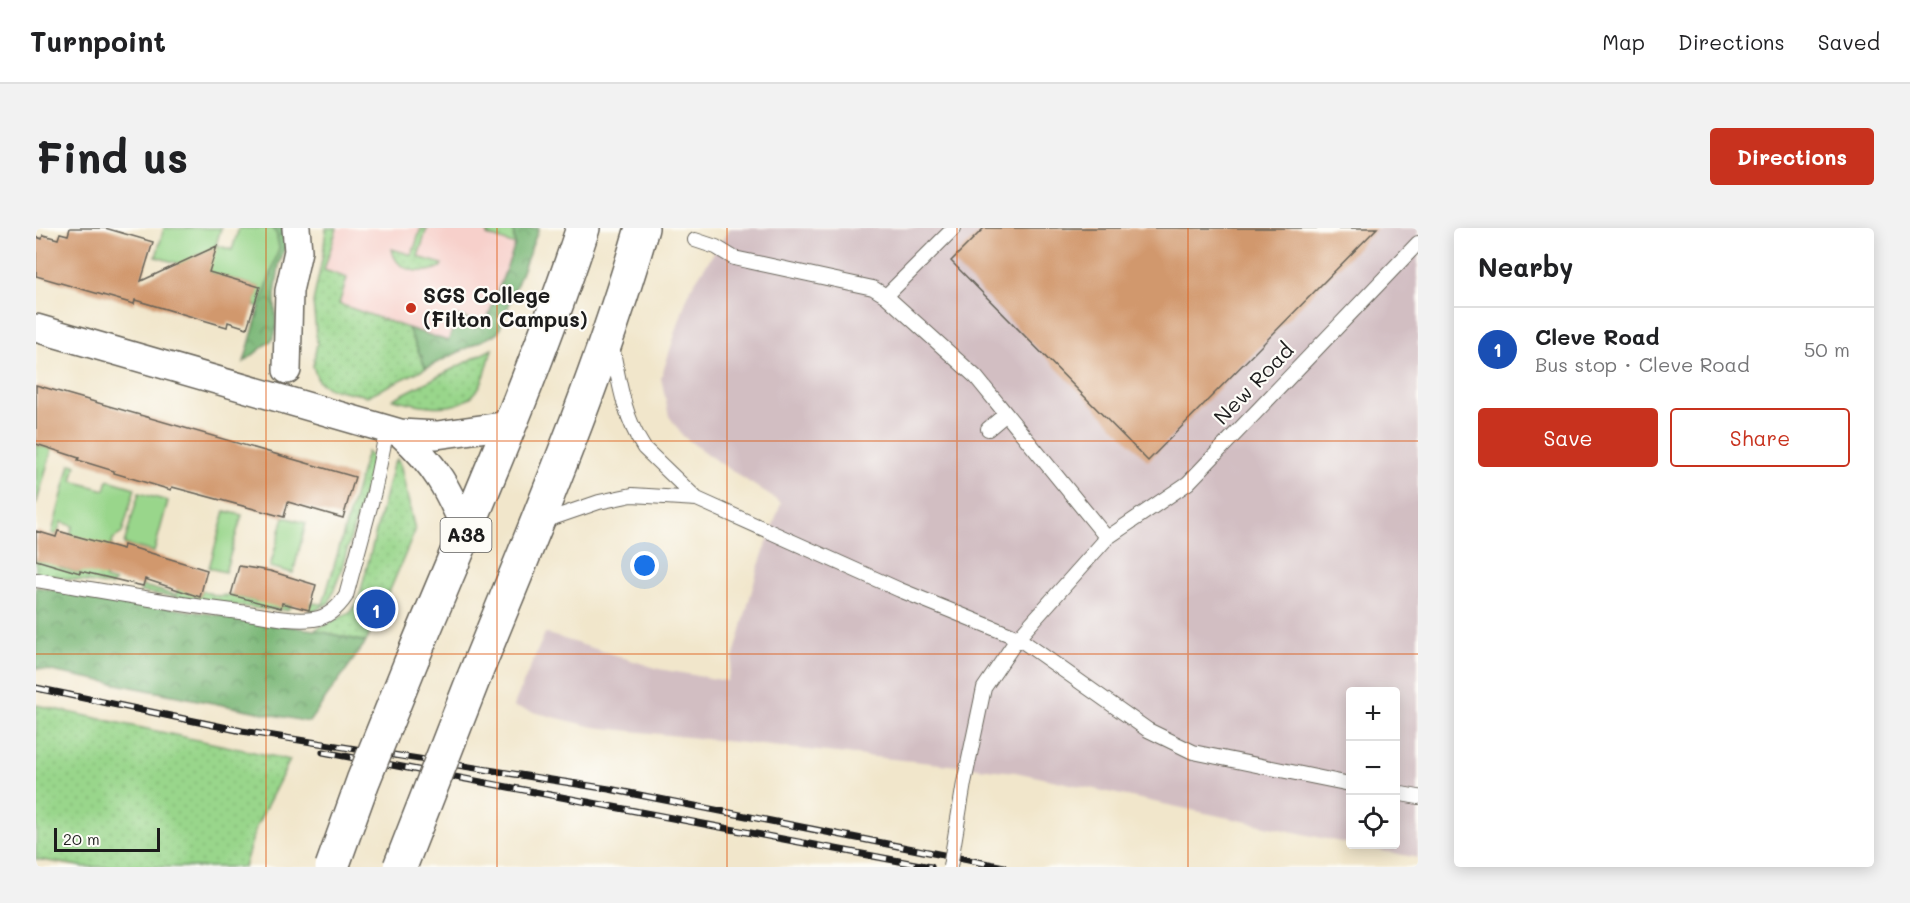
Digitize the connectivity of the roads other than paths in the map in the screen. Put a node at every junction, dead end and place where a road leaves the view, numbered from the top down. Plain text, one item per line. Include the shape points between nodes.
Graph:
1 (296, 228) edge
2 (583, 228) edge
3 (642, 228) edge
4 (954, 228) edge
5 (695, 240) dead end
6 (1418, 243) edge
7 (886, 296) junction
8 (36, 328) edge
9 (609, 329) junction
10 (287, 370) dead end
11 (1006, 414) junction
12 (509, 425) junction
13 (988, 429) dead end
14 (394, 431) junction
15 (697, 499) junction
16 (537, 523) junction
17 (467, 533) junction
18 (1107, 538) junction
19 (36, 580) edge
20 (1018, 638) junction
21 (1346, 783) edge
22 (1400, 794) edge
23 (1418, 797) edge
24 (332, 867) edge
25 (400, 867) edge
26 (950, 867) edge

1 - 10 street via 298,251 289,291
2 - 12 main road, A38 via 558,304
3 - 9 main road, A38
4 - 7 lane
5 - 7 lane via 734,258 873,288
6 - 18 lane, New Road via 1188,483
7 - 11 lane via 976,377
8 - 14 street
9 - 15 lane via 621,392 633,428 644,448
9 - 16 main road, A38
11 - 13 lane
11 - 18 lane
12 - 14 street via 436,435
12 - 17 main road, A38
14 - 17 street via 419,450 438,473
14 - 19 lane via 346,596 339,607 316,619 192,606
15 - 16 lane via 632,495
15 - 20 lane
16 - 25 main road, A38, bridge
17 - 24 main road, A38, bridge via 413,657
18 - 20 lane, New Road
20 - 21 lane via 1149,730 1193,752
20 - 26 lane, New Road, bridge via 984,688
22 - 23 lane

